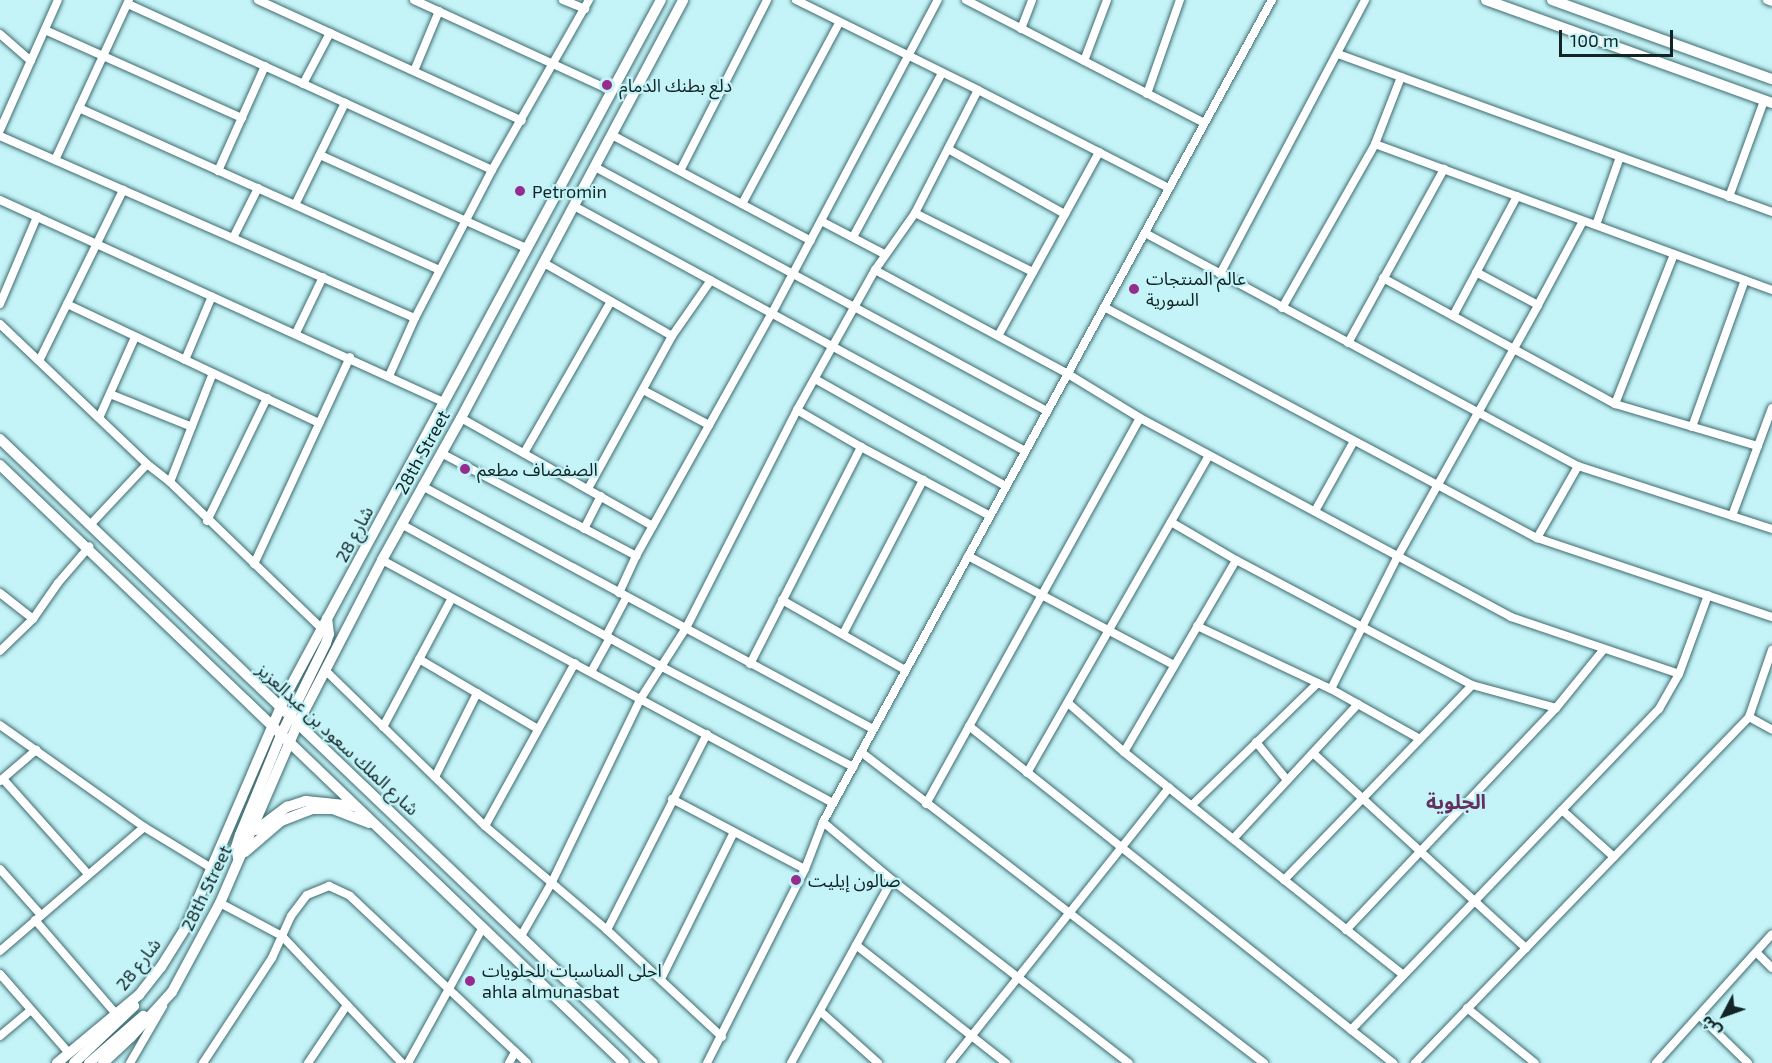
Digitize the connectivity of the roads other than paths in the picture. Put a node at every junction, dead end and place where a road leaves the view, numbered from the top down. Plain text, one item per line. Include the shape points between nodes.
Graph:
1 (58, 0) edge
2 (258, 0) edge
3 (414, 0) edge
4 (563, 0) edge
5 (589, 0) edge
6 (661, 0) edge
7 (683, 0) edge
8 (767, 0) edge
9 (796, 0) edge
10 (938, 0) edge
11 (966, 0) edge
12 (1032, 0) edge
13 (1107, 0) edge
14 (1180, 0) edge
15 (1272, 0) edge
16 (1365, 0) edge
17 (1486, 0) edge
18 (1552, 0) edge
19 (1767, 0) edge
20 (129, 2) edge
21 (1772, 2) edge
22 (1575, 4) edge
23 (585, 9) junction
24 (439, 11) junction
25 (839, 23) junction
26 (1022, 29) junction
27 (45, 30) junction
28 (330, 33) junction
29 (0, 34) edge
30 (1338, 54) junction
31 (104, 56) junction
32 (909, 57) junction
33 (31, 61) junction
34 (1084, 61) junction
35 (554, 64) junction
36 (265, 66) junction
37 (414, 71) junction
38 (942, 73) junction
39 (1401, 77) junction
40 (1772, 79) edge
41 (303, 84) junction
42 (978, 90) junction
43 (612, 91) junction
44 (1147, 94) junction
45 (1768, 102) edge
46 (345, 103) junction
47 (79, 108) junction
48 (2, 117) edge
49 (242, 118) junction
50 (522, 121) junction
51 (1204, 123) junction
52 (0, 130) edge
53 (612, 135) junction
54 (0, 136) edge
55 (1375, 144) junction
56 (948, 149) junction
57 (1099, 152) junction
58 (320, 155) junction
59 (1620, 157) junction
60 (55, 160) junction
61 (595, 167) junction
62 (1444, 169) junction
63 (492, 170) junction
64 (219, 171) junction
65 (680, 171) junction
66 (258, 188) junction
67 (1169, 188) junction
68 (123, 190) junction
69 (1517, 196) junction
70 (1730, 197) junction
71 (0, 200) edge
72 (742, 204) junction
73 (295, 205) junction
74 (574, 206) junction
75 (1772, 212) edge
76 (915, 213) junction
77 (1065, 214) junction
78 (37, 217) junction
79 (466, 221) junction
80 (821, 221) junction
81 (1583, 221) junction
82 (1596, 225) junction
83 (1144, 233) junction
84 (853, 237) junction
85 (233, 238) junction
86 (811, 241) junction
87 (98, 244) junction
88 (526, 248) junction
89 (884, 254) junction
90 (1674, 254) junction
91 (544, 263) junction
92 (440, 270) junction
93 (875, 270) junction
94 (1033, 272) junction
95 (1476, 272) junction
96 (793, 273) junction
97 (1220, 274) junction
98 (323, 277) junction
99 (1383, 278) junction
100 (711, 280) junction
101 (1745, 280) junction
102 (1772, 290) edge
103 (212, 296) junction
104 (611, 301) junction
105 (0, 304) edge
106 (67, 304) junction
107 (1538, 305) junction
108 (853, 307) junction
109 (1104, 307) junction
110 (1282, 308) junction
111 (772, 313) junction
112 (1453, 316) junction
113 (415, 318) junction
114 (0, 324) edge
115 (296, 333) junction
116 (672, 336) junction
117 (998, 336) junction
118 (135, 337) junction
119 (1348, 343) junction
120 (832, 346) junction
121 (1512, 348) junction
122 (350, 357) junction
123 (184, 360) junction
124 (39, 362) junction
125 (213, 373) junction
126 (1068, 374) junction
127 (389, 376) junction
128 (814, 379) junction
129 (643, 390) junction
130 (110, 394) junction
131 (267, 398) junction
132 (443, 402) junction
133 (1615, 404) junction
134 (1772, 408) edge
135 (797, 410) junction
136 (1047, 411) junction
137 (1477, 412) junction
138 (1140, 417) junction
139 (99, 418) junction
140 (461, 418) junction
141 (319, 423) junction
142 (709, 425) junction
143 (192, 427) junction
144 (1692, 427) junction
145 (0, 439) edge
146 (1354, 441) junction
147 (1758, 446) junction
148 (861, 447) junction
149 (1025, 451) junction
150 (441, 453) junction
151 (524, 453) junction
152 (1209, 455) junction
153 (147, 464) junction
154 (0, 465) edge
155 (1578, 466) junction
156 (923, 480) junction
157 (170, 482) junction
158 (422, 486) junction
159 (1006, 486) junction
160 (1438, 486) junction
161 (588, 489) junction
162 (601, 496) junction
163 (1315, 511) junction
164 (990, 516) junction
165 (1732, 516) junction
166 (207, 521) junction
167 (1171, 522) junction
168 (401, 524) junction
169 (90, 525) junction
170 (653, 526) junction
171 (584, 529) junction
172 (1772, 529) edge
173 (1537, 538) junction
174 (89, 548) junction
175 (636, 556) junction
176 (968, 556) junction
177 (1398, 556) junction
178 (381, 560) junction
179 (1236, 560) junction
180 (254, 564) junction
181 (0, 592) edge
182 (622, 595) junction
183 (1042, 595) junction
184 (1708, 595) junction
185 (452, 598) junction
186 (782, 600) junction
187 (1772, 617) edge
188 (327, 618) junction
189 (33, 619) junction
190 (1197, 626) junction
191 (1363, 627) junction
192 (686, 628) junction
193 (322, 629) junction
194 (1109, 631) junction
195 (843, 634) junction
196 (608, 637) junction
197 (1604, 649) junction
198 (1772, 650) edge
199 (0, 651) edge
200 (419, 659) junction
201 (575, 663) junction
202 (750, 664) junction
203 (1174, 666) junction
204 (662, 667) junction
205 (325, 670) junction
206 (905, 670) junction
207 (591, 672) junction
208 (1679, 674) junction
209 (1318, 683) junction
210 (1472, 685) junction
211 (1331, 689) junction
212 (477, 693) junction
213 (641, 698) junction
214 (1068, 703) junction
215 (1358, 704) junction
216 (1556, 708) junction
217 (285, 713) junction
218 (1749, 717) junction
219 (0, 725) edge
220 (297, 725) junction
221 (969, 726) junction
222 (382, 727) junction
223 (538, 729) junction
224 (873, 729) junction
225 (277, 730) junction
226 (1772, 730) edge
227 (707, 734) junction
228 (1420, 739) junction
229 (1256, 742) junction
230 (290, 744) junction
231 (36, 750) junction
232 (861, 752) junction
233 (1124, 752) junction
234 (1313, 753) junction
235 (853, 767) junction
236 (1027, 773) junction
237 (435, 777) junction
238 (2, 780) edge
239 (1287, 780) junction
240 (1169, 788) junction
241 (1363, 798) junction
242 (672, 799) junction
243 (833, 804) junction
244 (926, 804) junction
245 (1192, 804) junction
246 (355, 806) junction
247 (1562, 810) junction
248 (823, 822) junction
249 (485, 826) junction
250 (144, 827) junction
251 (379, 828) junction
252 (734, 832) junction
253 (249, 836) junction
254 (1233, 839) junction
255 (1122, 848) junction
256 (1421, 850) junction
257 (1614, 857) junction
258 (239, 858) junction
259 (0, 869) edge
260 (213, 869) junction
261 (805, 869) junction
262 (88, 874) junction
263 (892, 880) junction
264 (1284, 880) junction
265 (552, 882) junction
266 (1476, 899) junction
267 (220, 903) junction
268 (1068, 913) junction
269 (38, 918) junction
270 (483, 927) junction
271 (608, 930) junction
272 (1346, 930) junction
273 (1772, 934) edge
274 (282, 936) junction
275 (520, 936) junction
276 (856, 945) junction
277 (1526, 948) junction
278 (0, 951) edge
279 (1757, 953) junction
280 (1772, 968) edge
281 (0, 974) edge
282 (1403, 975) junction
283 (1019, 978) junction
284 (662, 979) junction
285 (449, 988) junction
286 (171, 992) junction
287 (139, 995) junction
288 (347, 1005) junction
289 (1467, 1008) junction
290 (31, 1010) junction
291 (820, 1011) junction
292 (116, 1014) junction
293 (1700, 1016) junction
294 (1351, 1030) junction
295 (0, 1036) edge
296 (972, 1036) junction
297 (722, 1037) junction
298 (515, 1052) junction
299 (71, 1058) edge
300 (57, 1063) edge
301 (89, 1063) edge
302 (103, 1063) edge
303 (130, 1063) edge
304 (203, 1063) edge
305 (308, 1063) edge
306 (402, 1063) edge
307 (408, 1063) edge
308 (509, 1063) edge
309 (527, 1063) edge
310 (624, 1063) edge
311 (653, 1063) edge
312 (707, 1063) edge
313 (791, 1063) edge
314 (878, 1063) edge
315 (950, 1063) edge
316 (1006, 1063) edge
317 (1129, 1063) edge
318 (1264, 1063) edge
319 (1393, 1063) edge
320 (1414, 1063) edge
321 (1535, 1063) edge
322 (1656, 1063) edge
323 (1748, 1063) edge

1 - 27 street
2 - 28 street
3 - 24 street
4 - 23 street
5 - 23 street
6 - 43 main road, شارع 28
7 - 53 main road, 28th Street
8 - 65 street
9 - 25 street
10 - 32 street
11 - 26 street
12 - 26 street
13 - 34 street
14 - 44 street
15 - 51 street
16 - 30 street
17 - 45 main road
18 - 22 main road
19 - 21 street
20 - 31 street
20 - 36 street
22 - 40 main road
23 - 35 street
24 - 35 street
24 - 37 street
25 - 32 street
25 - 72 street
26 - 34 street
27 - 31 street
27 - 33 street
28 - 37 street
28 - 41 street
29 - 33 street
30 - 39 street
30 - 97 street
31 - 47 street
31 - 49 street
32 - 38 street
32 - 80 street
33 - 48 street
34 - 44 street
35 - 43 street
35 - 50 street
36 - 41 street
36 - 49 street
37 - 50 street
38 - 42 street
38 - 84 street
39 - 55 street
39 - 59 street
41 - 46 street
42 - 56 street
42 - 57 street
43 - 88 main road, شارع 28
44 - 51 street
45 - 70 street
46 - 58 street
46 - 63 street
47 - 60 street
47 - 64 street
48 - 52 street
49 - 64 street
50 - 63 street
51 - 67 street
53 - 61 main road, 28th Street
53 - 65 street
54 - 60 street
55 - 62 street
55 - 110 street
56 - 76 street
56 - 77 street
57 - 67 street
57 - 77 street
58 - 73 street
58 - 79 street
59 - 70 street
59 - 82 street
60 - 68 street
61 - 74 main road, 28th Street
61 - 96 street
62 - 69 street
62 - 99 street
63 - 79 street
64 - 66 street
65 - 72 street
66 - 73 street
66 - 85 street
67 - 83 street
68 - 85 street
68 - 87 street
69 - 81 street
69 - 95 street
70 - 75 street
71 - 78 street
72 - 86 street
73 - 92 street
74 - 91 main road, 28th Street
74 - 100 street
76 - 89 street
76 - 94 street
77 - 94 street
78 - 87 street
78 - 105 street
79 - 88 street
79 - 92 street
80 - 84 street
80 - 86 street
81 - 82 street
81 - 107 street
82 - 90 street
83 - 97 street
83 - 109 street
84 - 89 street
85 - 98 street
86 - 96 street
87 - 103 street
87 - 106 street
88 - 132 main road, شارع 28
89 - 93 street
90 - 101 street
90 - 133 street
91 - 104 street
91 - 140 main road, 28th Street
92 - 113 street
93 - 108 street
93 - 117 street
94 - 117 street
95 - 107 street
95 - 112 street
96 - 108 street
96 - 111 street
97 - 110 street
98 - 113 street
98 - 115 street
99 - 112 street
99 - 119 street
100 - 111 street
100 - 116 street
101 - 102 street
101 - 144 street
103 - 115 street
103 - 123 street
104 - 116 street
104 - 151 street
106 - 118 street
106 - 124 street
107 - 121 street
108 - 120 street
108 - 136 street
109 - 126 street
109 - 146 street
110 - 119 street
111 - 120 street
111 - 142 street
112 - 121 street
113 - 127 street
114 - 124 street
115 - 122 street
116 - 129 street
117 - 126 street
118 - 123 street
118 - 130 street
119 - 137 street
120 - 128 street
120 - 149 street
121 - 133 street
121 - 137 street
122 - 127 street
122 - 141 street
123 - 125 street
124 - 139 street
125 - 131 street
125 - 143 street
126 - 136 street
126 - 138 street
127 - 132 street
128 - 135 street
128 - 159 street
129 - 142 street
129 - 161 street
130 - 139 street
130 - 143 street
131 - 141 street
131 - 166 street
132 - 188 main road, شارع 28
133 - 144 street
134 - 147 street
135 - 148 street
135 - 192 street
136 - 149 street
137 - 155 street
137 - 160 street
138 - 152 street
138 - 183 street
139 - 153 street
140 - 150 main road, 28th Street
140 - 151 street
141 - 180 street
142 - 170 street
143 - 157 street
144 - 147 street
145 - 169 main road, شارع الملك سعود بن عبدالعزيز
146 - 160 street
146 - 163 street
147 - 165 street
148 - 156 street
148 - 186 street
149 - 159 street
150 - 158 main road, 28th Street
150 - 171 street
151 - 161 street
152 - 163 street
152 - 167 street
153 - 157 street
153 - 169 street
154 - 174 main road, شارع الملك سعود بن عبدالعزيز
155 - 165 street
155 - 173 street
156 - 164 street
156 - 195 street
157 - 166 street
158 - 168 main road, 28th Street
158 - 182 street
159 - 164 street
160 - 173 street
160 - 177 street
161 - 162 street
162 - 170 street
162 - 171 street
163 - 177 street
164 - 176 street
165 - 172 street
166 - 180 street
167 - 179 street
167 - 194 street
168 - 178 main road, 28th Street
168 - 196 street
169 - 217 main road, شارع الملك سعود بن عبدالعزيز
170 - 175 street
171 - 175 street
173 - 184 street
174 - 189 street
174 - 225 main road, شارع الملك سعود بن عبدالعزيز
175 - 182 street
176 - 183 street
176 - 206 street
177 - 191 street
177 - 197 street via 1511,617
178 - 185 street
178 - 205 main road, 28th Street
179 - 190 street
179 - 191 street
180 - 193 street
181 - 189 street
182 - 192 street
182 - 196 street
183 - 194 street
183 - 221 street
184 - 187 street
184 - 208 street
185 - 200 street
185 - 201 street
186 - 195 street
186 - 202 street
188 - 193 main road, شارع 28
188 - 217 main road via 326,643
189 - 199 street
190 - 203 street
190 - 209 street
191 - 210 street
191 - 211 street
192 - 202 street
192 - 204 street
193 - 217 main road, شارع 28
194 - 203 street
194 - 214 street
195 - 206 street
196 - 204 street
196 - 207 street
197 - 208 street
197 - 216 street
198 - 218 street
200 - 212 street
200 - 222 street
201 - 207 street
201 - 223 street
202 - 224 street
203 - 233 street
204 - 213 street
204 - 235 street
205 - 220 main road, 28th Street
205 - 222 street
206 - 224 street
207 - 213 street
208 - 247 street via 1659,709
209 - 211 street
209 - 229 street
210 - 216 street
210 - 228 street
211 - 215 street
212 - 223 street
212 - 237 street
213 - 227 street
213 - 265 street
214 - 233 street
214 - 236 street
215 - 228 street
215 - 234 street
216 - 256 street
217 - 220 main road, شارع الملك سعود بن عبدالعزيز
217 - 225 main road, شارع 28
218 - 226 street
218 - 257 street
219 - 231 street
220 - 230 main road, 28th Street
220 - 275 main road, شارع الملك سعود بن عبدالعزيز
221 - 236 street
221 - 244 street
222 - 237 street
223 - 249 street
224 - 232 street
225 - 230 main road, شارع الملك سعود بن عبدالعزيز
225 - 258 main road via 236,847
225 - 260 main road, شارع 28
227 - 242 street
227 - 243 street
228 - 241 street
229 - 239 street
229 - 245 street
230 - 246 main road, شارع الملك سعود بن عبدالعزيز
230 - 253 main road, 28th Street
231 - 238 street
231 - 250 street
232 - 235 street
232 - 244 street
233 - 240 street
234 - 239 street
234 - 241 street
235 - 243 street
236 - 255 street
237 - 249 street
238 - 262 street
239 - 254 street
240 - 245 street
240 - 255 street
241 - 256 street
241 - 264 street
242 - 252 street
242 - 271 street
243 - 248 street
244 - 268 street
245 - 254 street
246 - 251 main road, شارع الملك سعود بن عبدالعزيز
246 - 253 main road via 318,800 294,804
247 - 257 street
247 - 266 street
248 - 261 street
248 - 263 street
249 - 265 street
250 - 260 street
250 - 262 street
251 - 258 main road via 351,814 313,809 281,821
251 - 270 main road, شارع الملك سعود بن عبدالعزيز
252 - 261 street
252 - 284 street
253 - 258 main road, 28th Street
254 - 264 street
255 - 268 street
255 - 294 street
256 - 266 street
256 - 272 street
257 - 277 street
258 - 267 main road, 28th Street
259 - 269 street
260 - 287 main road, شارع 28 via 186,927
261 - 297 street
262 - 269 street
263 - 276 street
263 - 283 street
264 - 272 street
265 - 271 street
265 - 275 street
266 - 277 street
266 - 282 street
267 - 274 street
267 - 286 main road, 28th Street
268 - 283 street
268 - 318 street
269 - 278 street
269 - 292 street
270 - 285 street
270 - 310 main road, شارع الملك سعود بن عبدالعزيز
271 - 284 street
272 - 282 street
273 - 279 street
274 - 285 street via 307,895 329,886 350,896
274 - 288 street
274 - 304 street via 272,958
275 - 311 main road, شارع الملك سعود بن عبدالعزيز
276 - 291 street
276 - 296 street
277 - 289 street
279 - 280 street
279 - 293 street
281 - 290 street
282 - 294 street
283 - 296 street
283 - 317 street
284 - 297 street
285 - 298 street
285 - 307 street
286 - 301 main road, 28th Street
286 - 302 main road, 28th Street
286 - 303 street
287 - 292 main road, شارع 28
287 - 299 main road via 134,1008
288 - 305 street
288 - 306 street
289 - 320 street
289 - 321 street
290 - 295 street
290 - 299 street
291 - 313 street
291 - 314 street
292 - 299 main road, شارع 28
293 - 322 street
293 - 323 street
294 - 319 street
296 - 315 street
296 - 316 street
297 - 312 street
298 - 308 street
298 - 309 street
299 - 300 main road, شارع 28

